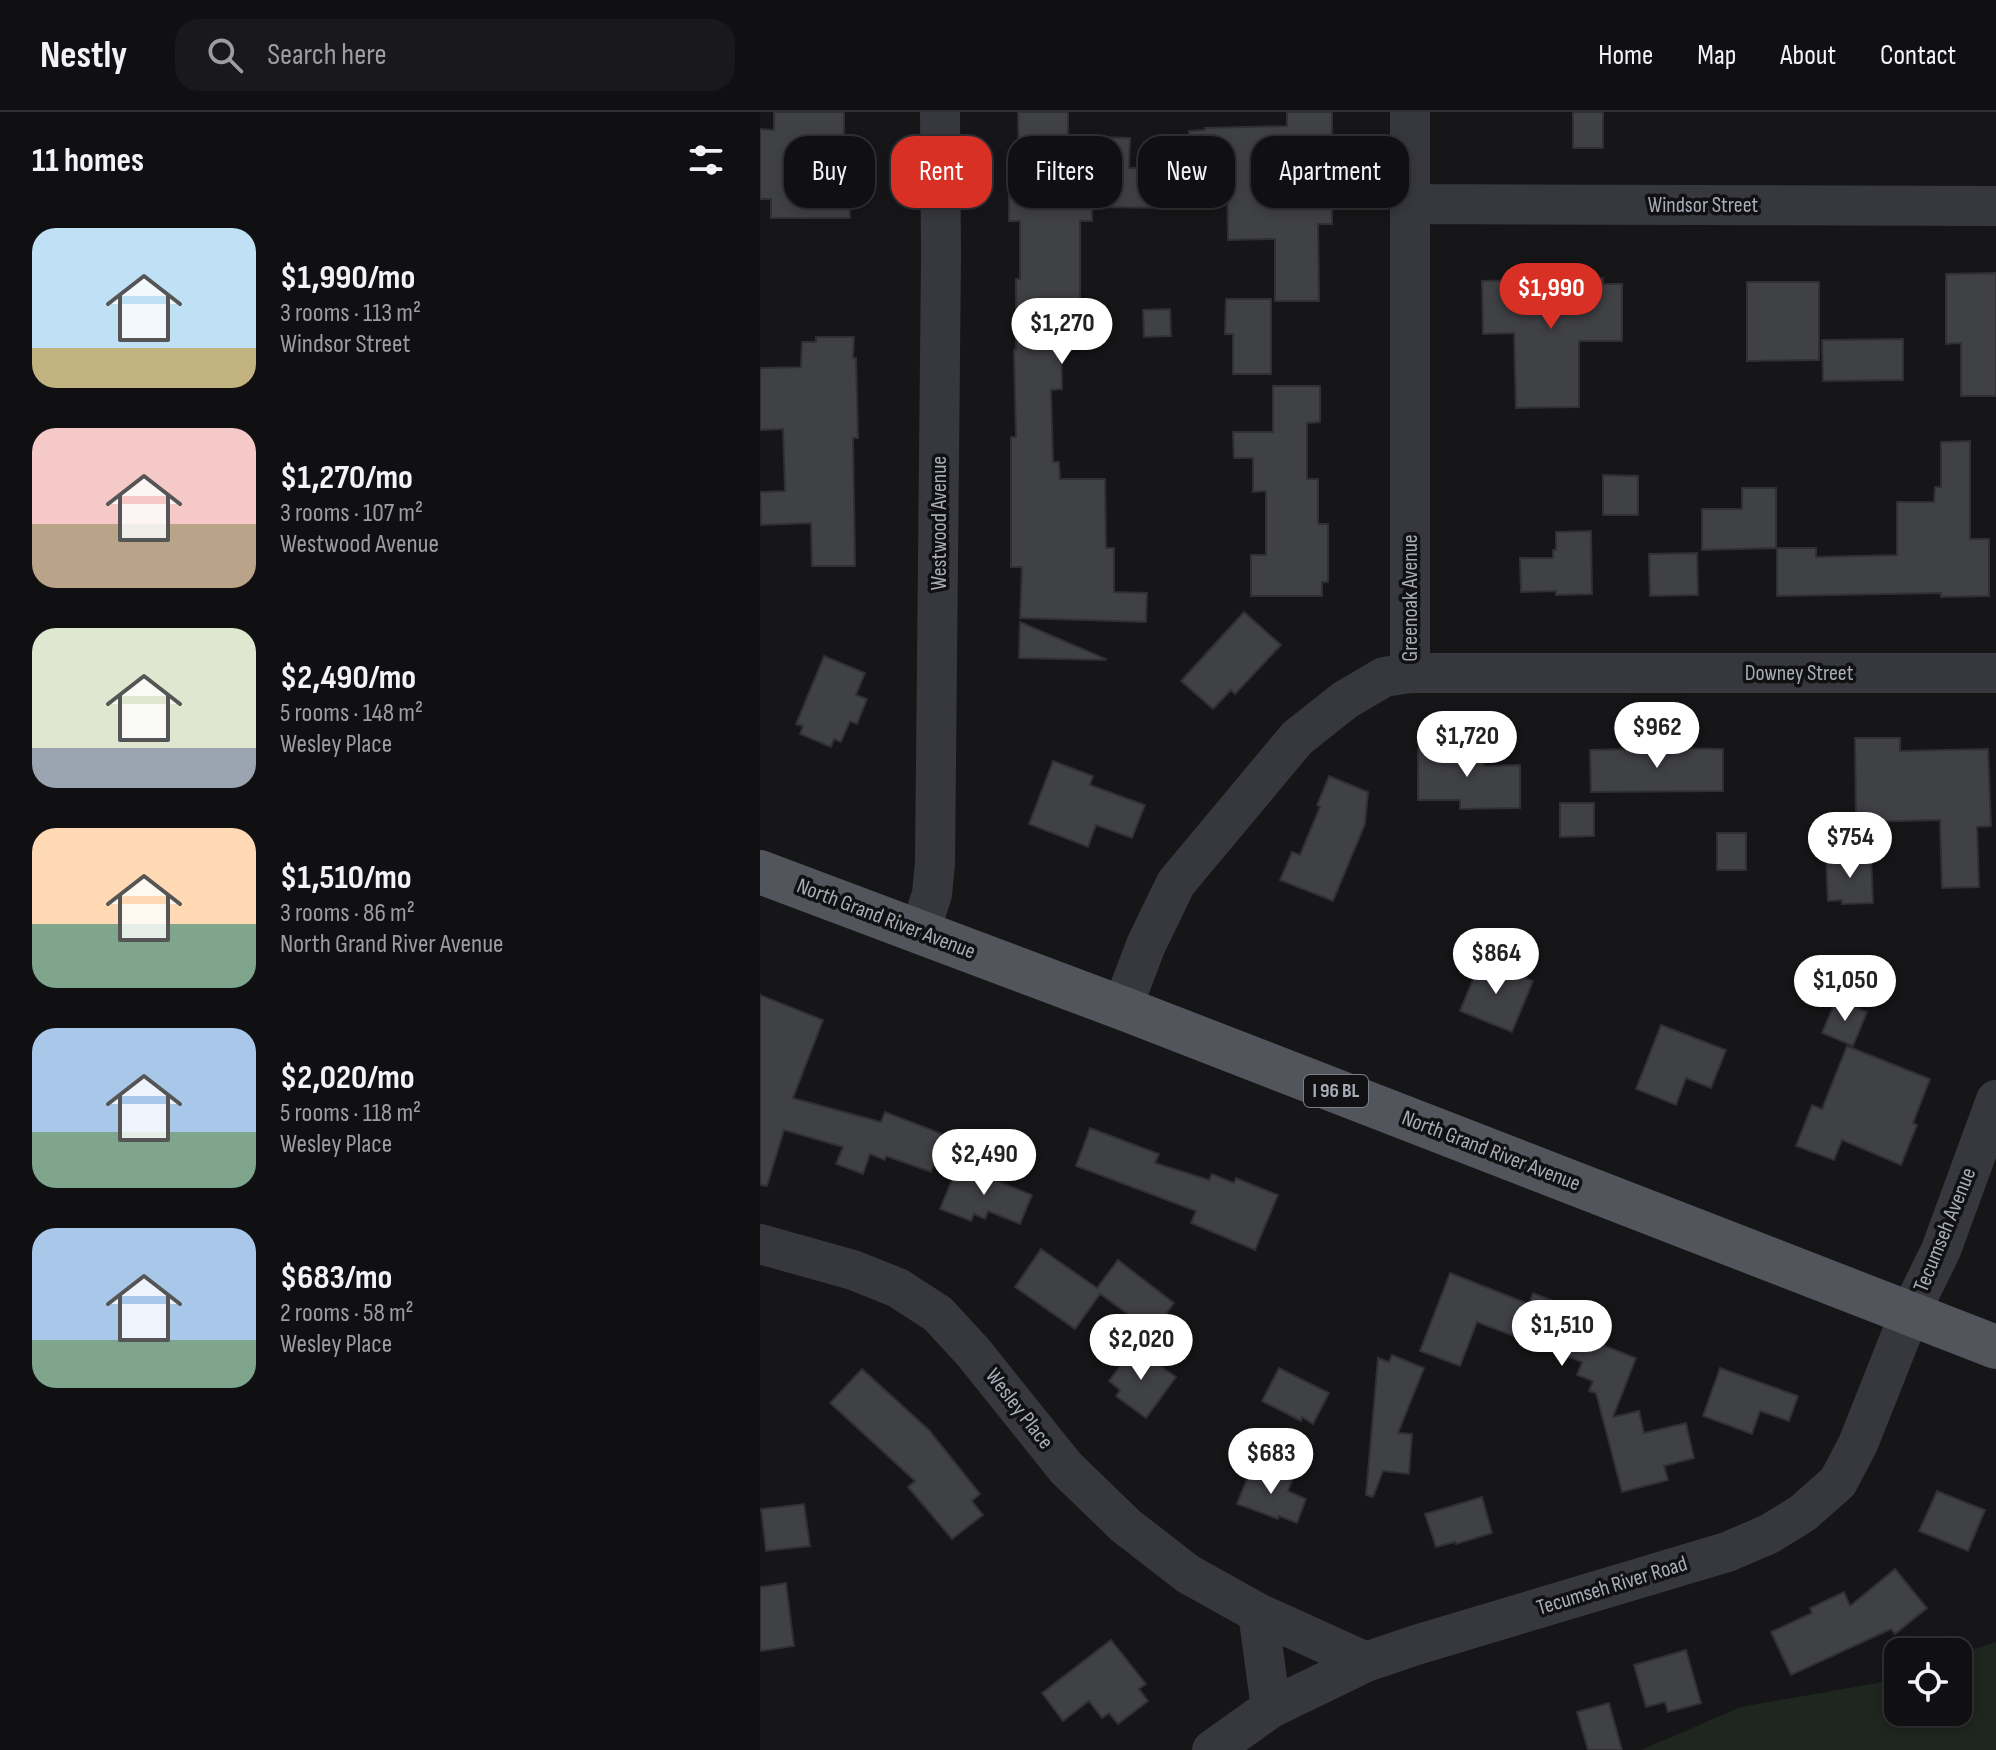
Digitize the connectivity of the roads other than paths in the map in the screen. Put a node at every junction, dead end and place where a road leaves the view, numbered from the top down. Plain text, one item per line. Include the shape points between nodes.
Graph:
1 (940, 112) edge
2 (1410, 112) edge
3 (1410, 204) junction
4 (1996, 206) edge
5 (1410, 673) junction
6 (1996, 673) edge
7 (760, 872) edge
8 (920, 931) junction
9 (1122, 1008) junction
10 (1996, 1100) edge
11 (760, 1244) edge
12 (1910, 1313) junction
13 (1996, 1347) edge
14 (1258, 1613) junction
15 (1366, 1662) junction
16 (1271, 1708) junction
17 (1212, 1750) edge

1 - 8 street, Westwood Avenue via 935,863
2 - 3 street, Greenoak Avenue
3 - 4 street, Windsor Street
3 - 5 street, Greenoak Avenue
5 - 6 street, Downey Street
5 - 9 street, Greenoak Avenue via 1384,677 1297,738 1176,883
7 - 8 main road, North Grand River Avenue / I 96 BL
8 - 9 main road, North Grand River Avenue / I 96 BL
9 - 12 main road, North Grand River Avenue / I 96 BL
10 - 12 street, Tecumseh Avenue via 1941,1250
11 - 14 street, Wesley Place via 853,1270 898,1288 938,1314 1066,1468 1126,1526 1188,1574
12 - 13 main road, North Grand River Avenue / I 96 BL
12 - 15 street, Tecumseh River Road via 1838,1482 1803,1513 1727,1552
14 - 15 street, Wesley Place
14 - 16 street
15 - 16 street, Tecumseh River Road
16 - 17 street, Tecumseh River Road

